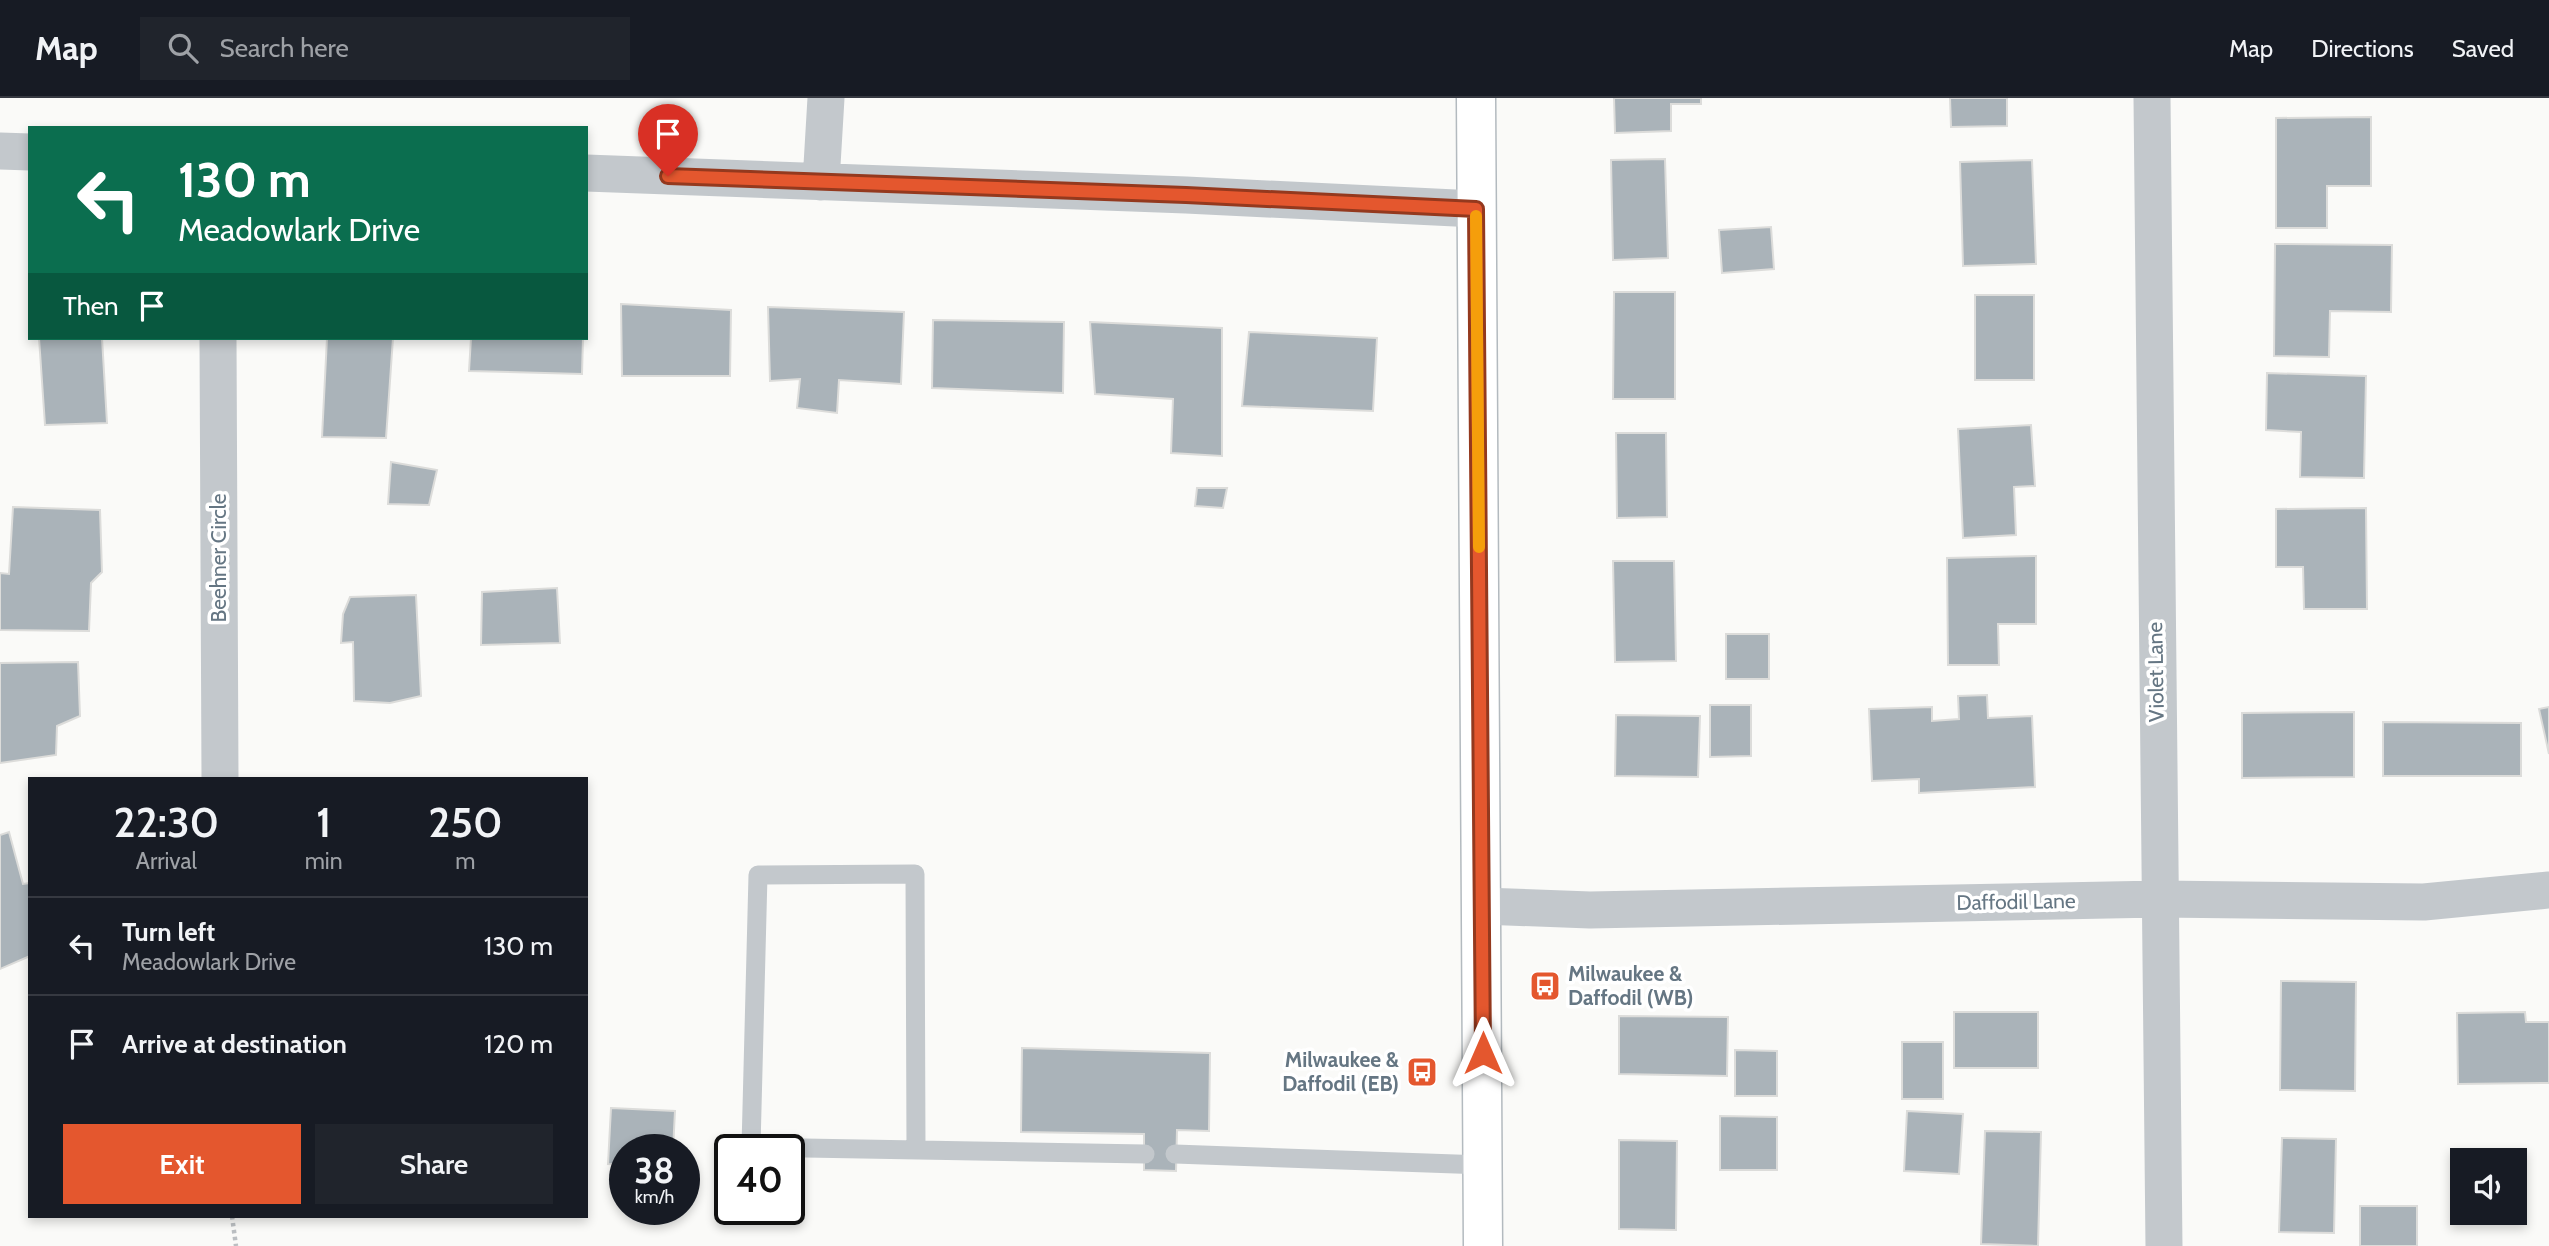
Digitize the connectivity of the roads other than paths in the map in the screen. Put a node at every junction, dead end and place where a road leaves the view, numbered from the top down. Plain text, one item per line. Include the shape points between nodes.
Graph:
1 (825, 98) edge
2 (1476, 98) edge
3 (2152, 98) edge
4 (0, 151) edge
5 (28, 152) edge
6 (588, 173) edge
7 (821, 182) junction
8 (1476, 209) junction
9 (218, 340) edge
10 (220, 777) edge
11 (2549, 890) edge
12 (2160, 899) junction
13 (1482, 906) junction
14 (916, 1150) junction
15 (1145, 1154) dead end
16 (1175, 1154) dead end
17 (1484, 1165) junction
18 (1483, 1246) edge
19 (2164, 1246) edge

1 - 7 street
2 - 8 street
3 - 12 street, Violet Lane
4 - 5 street
6 - 7 street
7 - 8 street
8 - 13 street
9 - 10 street, Beehner Circle
11 - 12 street, Daffodil Lane via 2424,902
12 - 13 street, Daffodil Lane via 1579,910
12 - 19 street, Violet Lane
13 - 17 street
14 - 14 lane via 751,1147 758,876 915,874
14 - 15 lane
16 - 17 lane
17 - 18 street

